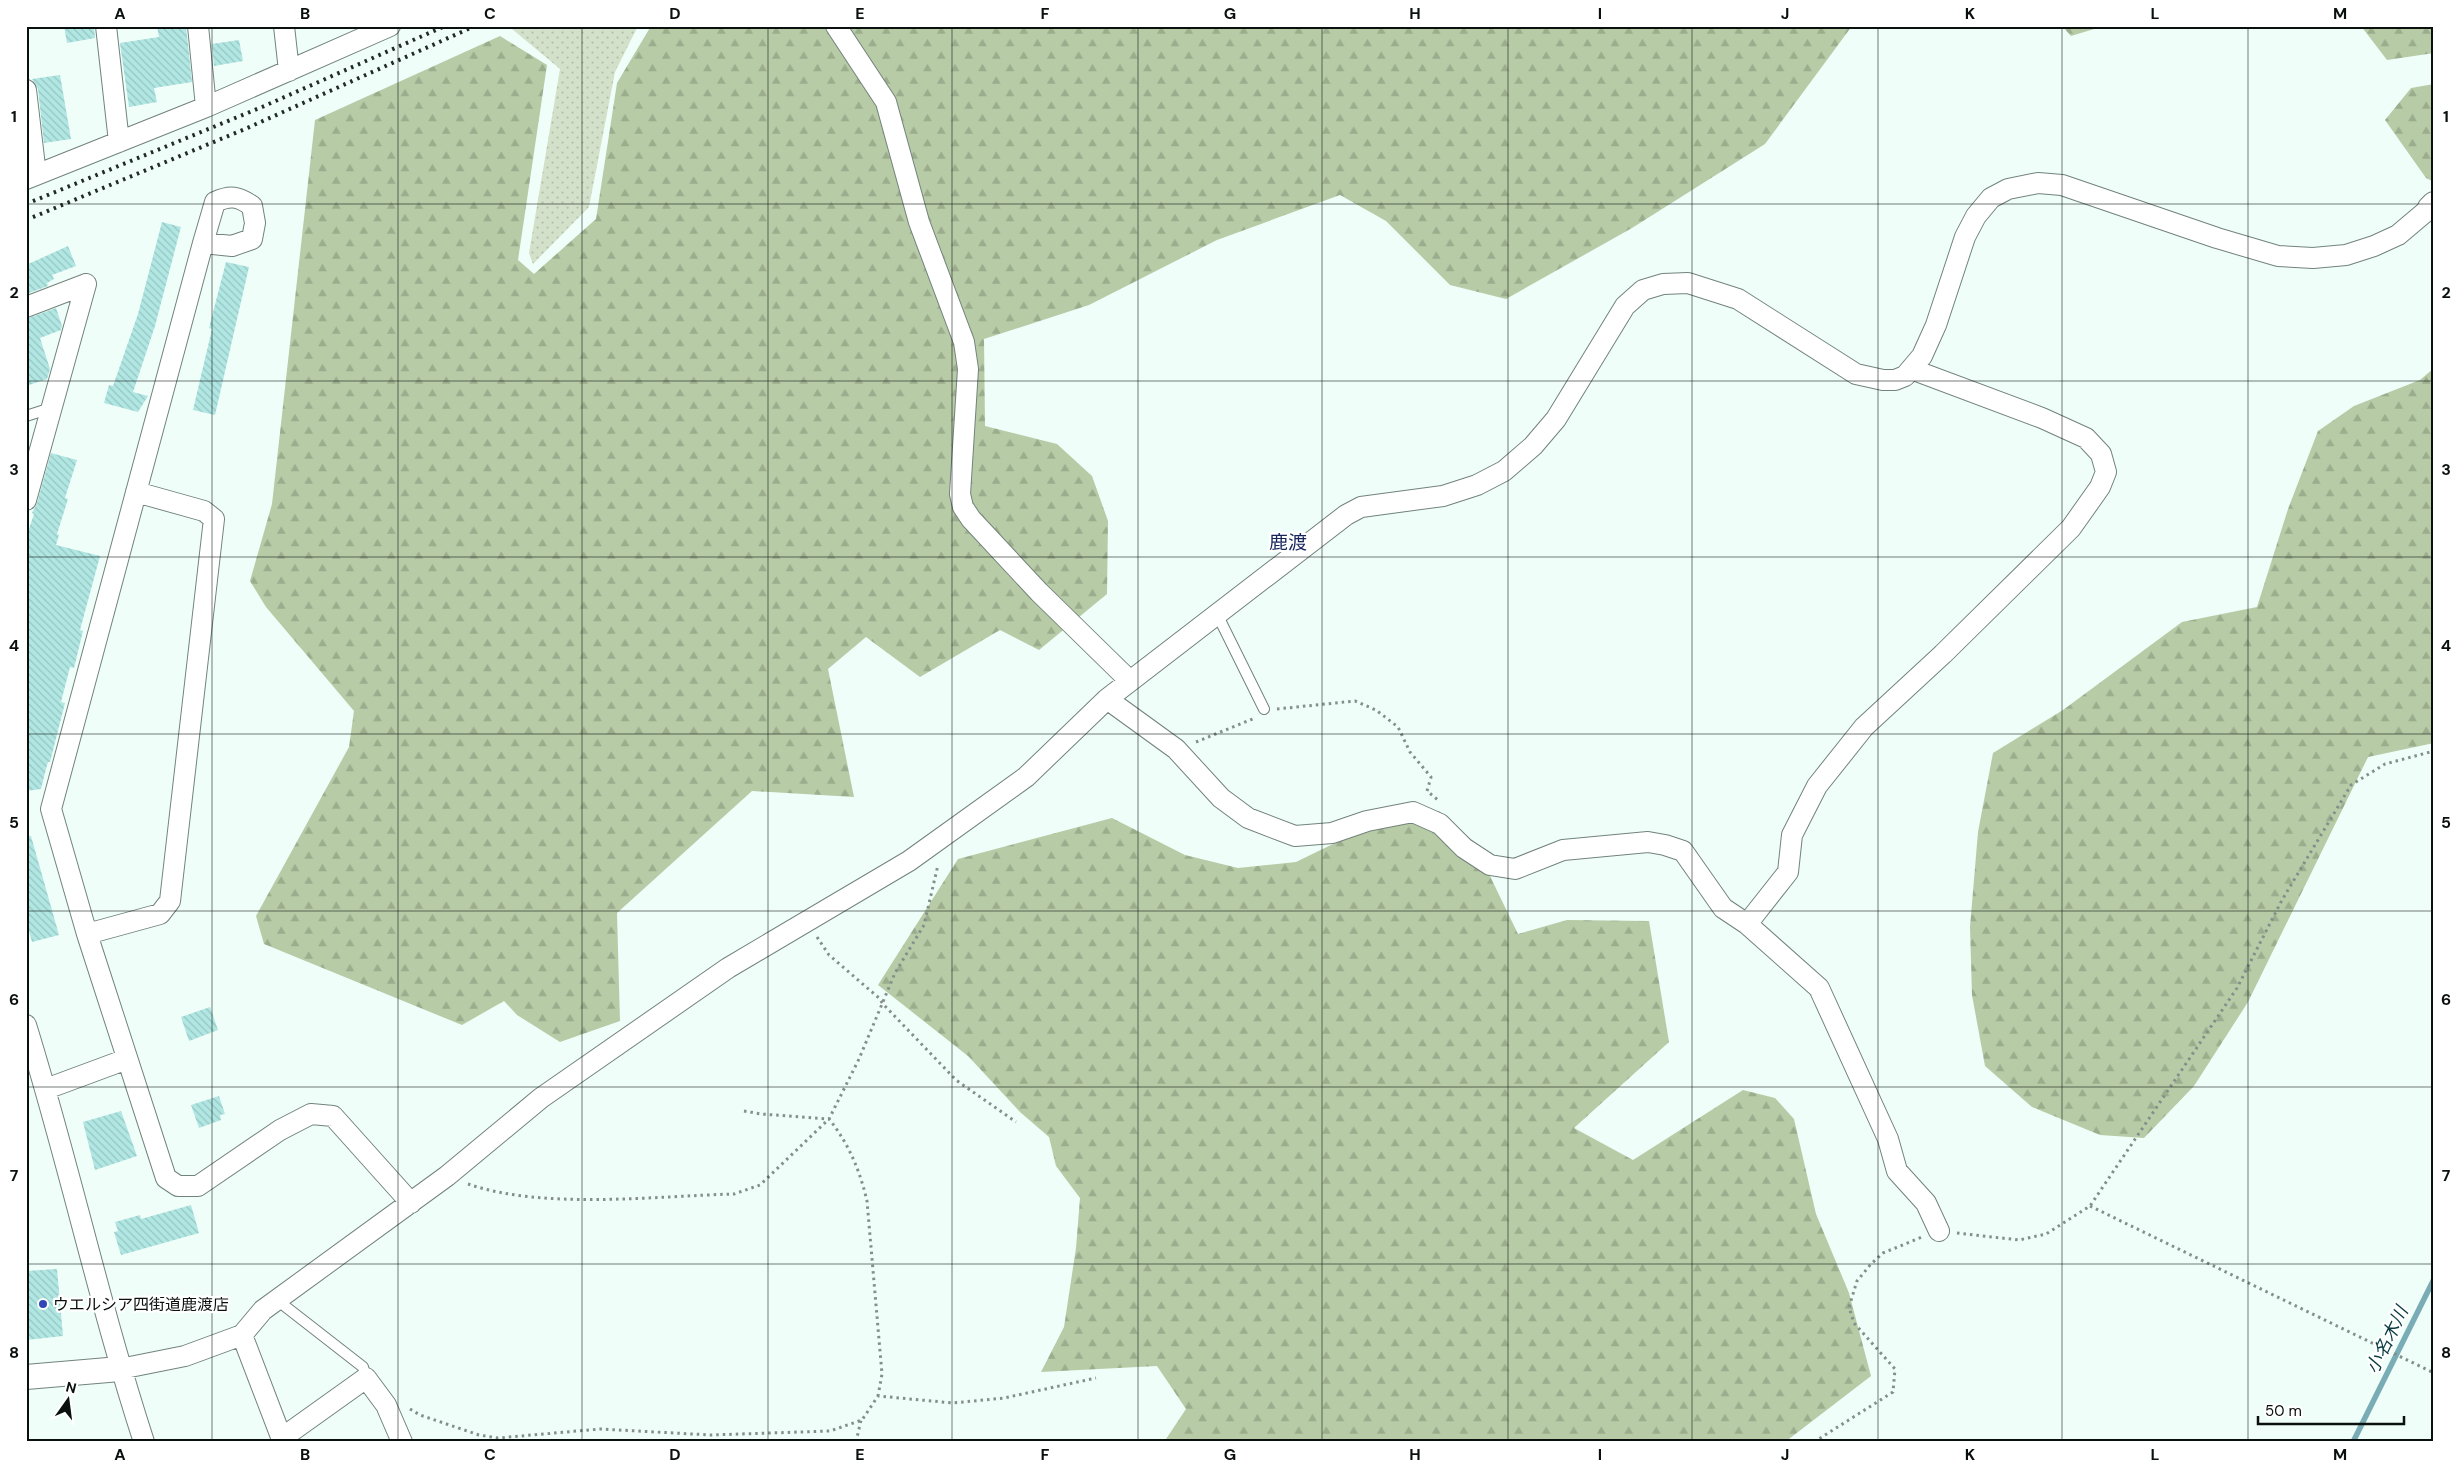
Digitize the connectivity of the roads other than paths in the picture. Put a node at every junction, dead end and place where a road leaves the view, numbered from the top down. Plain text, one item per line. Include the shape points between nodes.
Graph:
1 (106, 26) edge
2 (198, 26) edge
3 (284, 26) edge
4 (390, 26) edge
5 (836, 26) edge
6 (367, 31) edge
7 (289, 71) junction
8 (26, 90) edge
9 (206, 107) junction
10 (119, 142) junction
11 (31, 177) edge
12 (2432, 206) edge
13 (203, 243) dead end
14 (26, 307) edge
15 (1911, 369) junction
16 (52, 408) junction
17 (26, 416) edge
18 (136, 492) junction
19 (26, 500) edge
20 (1217, 614) junction
21 (1130, 681) junction
22 (1107, 699) junction
23 (1264, 709) road end
24 (1747, 924) junction
25 (87, 934) junction
26 (26, 1025) edge
27 (128, 1059) junction
28 (46, 1089) junction
29 (411, 1203) junction
30 (1940, 1230) road end
31 (277, 1300) junction
32 (242, 1335) junction
33 (120, 1369) junction
34 (26, 1377) edge
35 (366, 1378) junction
36 (282, 1440) edge
37 (144, 1442) edge
38 (402, 1442) edge

1 - 10 street
2 - 9 street
3 - 7 street
4 - 6 street
5 - 21 street via 886,102 919,222 964,342 968,370 960,494 963,507 1039,592
6 - 7 street
7 - 9 street
8 - 11 street
9 - 10 street
10 - 11 street
12 - 15 street via 2398,235 2374,246 2346,255 2313,258 2278,256 2062,185 2038,183 2008,189 1991,198 1976,216 1965,237 1936,324 1922,356
13 - 18 street
14 - 16 street via 86,284
15 - 20 street via 1905,376 1894,380 1856,374 1738,299 1688,283 1663,284 1644,290 1625,306 1556,419 1533,446 1504,471 1477,485 1443,496 1361,507
15 - 24 street via 2086,438 2101,454 2106,472 2100,487 2071,528 1864,727 1846,749 1817,786 1792,835 1788,872
16 - 17 lane
16 - 19 street
18 - 25 street via 51,809
18 - 25 street via 204,511 214,519 213,529 170,901 160,914
20 - 21 street
20 - 23 lane
21 - 22 street
22 - 24 street via 1176,750 1221,798 1248,818 1295,836 1332,833 1367,821 1413,812 1440,824 1464,848 1490,865 1515,869 1563,850 1648,842 1666,845 1684,852 1723,908
22 - 29 street via 1026,777 909,861 728,968 549,1093
24 - 30 street via 1818,988 1888,1139 1896,1171 1926,1203
25 - 27 street
26 - 28 street
27 - 28 street
27 - 29 street via 166,1178 178,1186 198,1186 280,1130 311,1114 319,1114 333,1116
28 - 33 street
29 - 31 street
31 - 32 street via 263,1310
31 - 35 lane via 363,1367
32 - 33 street via 185,1356
32 - 36 street
33 - 34 street
33 - 37 street
35 - 36 street
35 - 38 street via 386,1405

